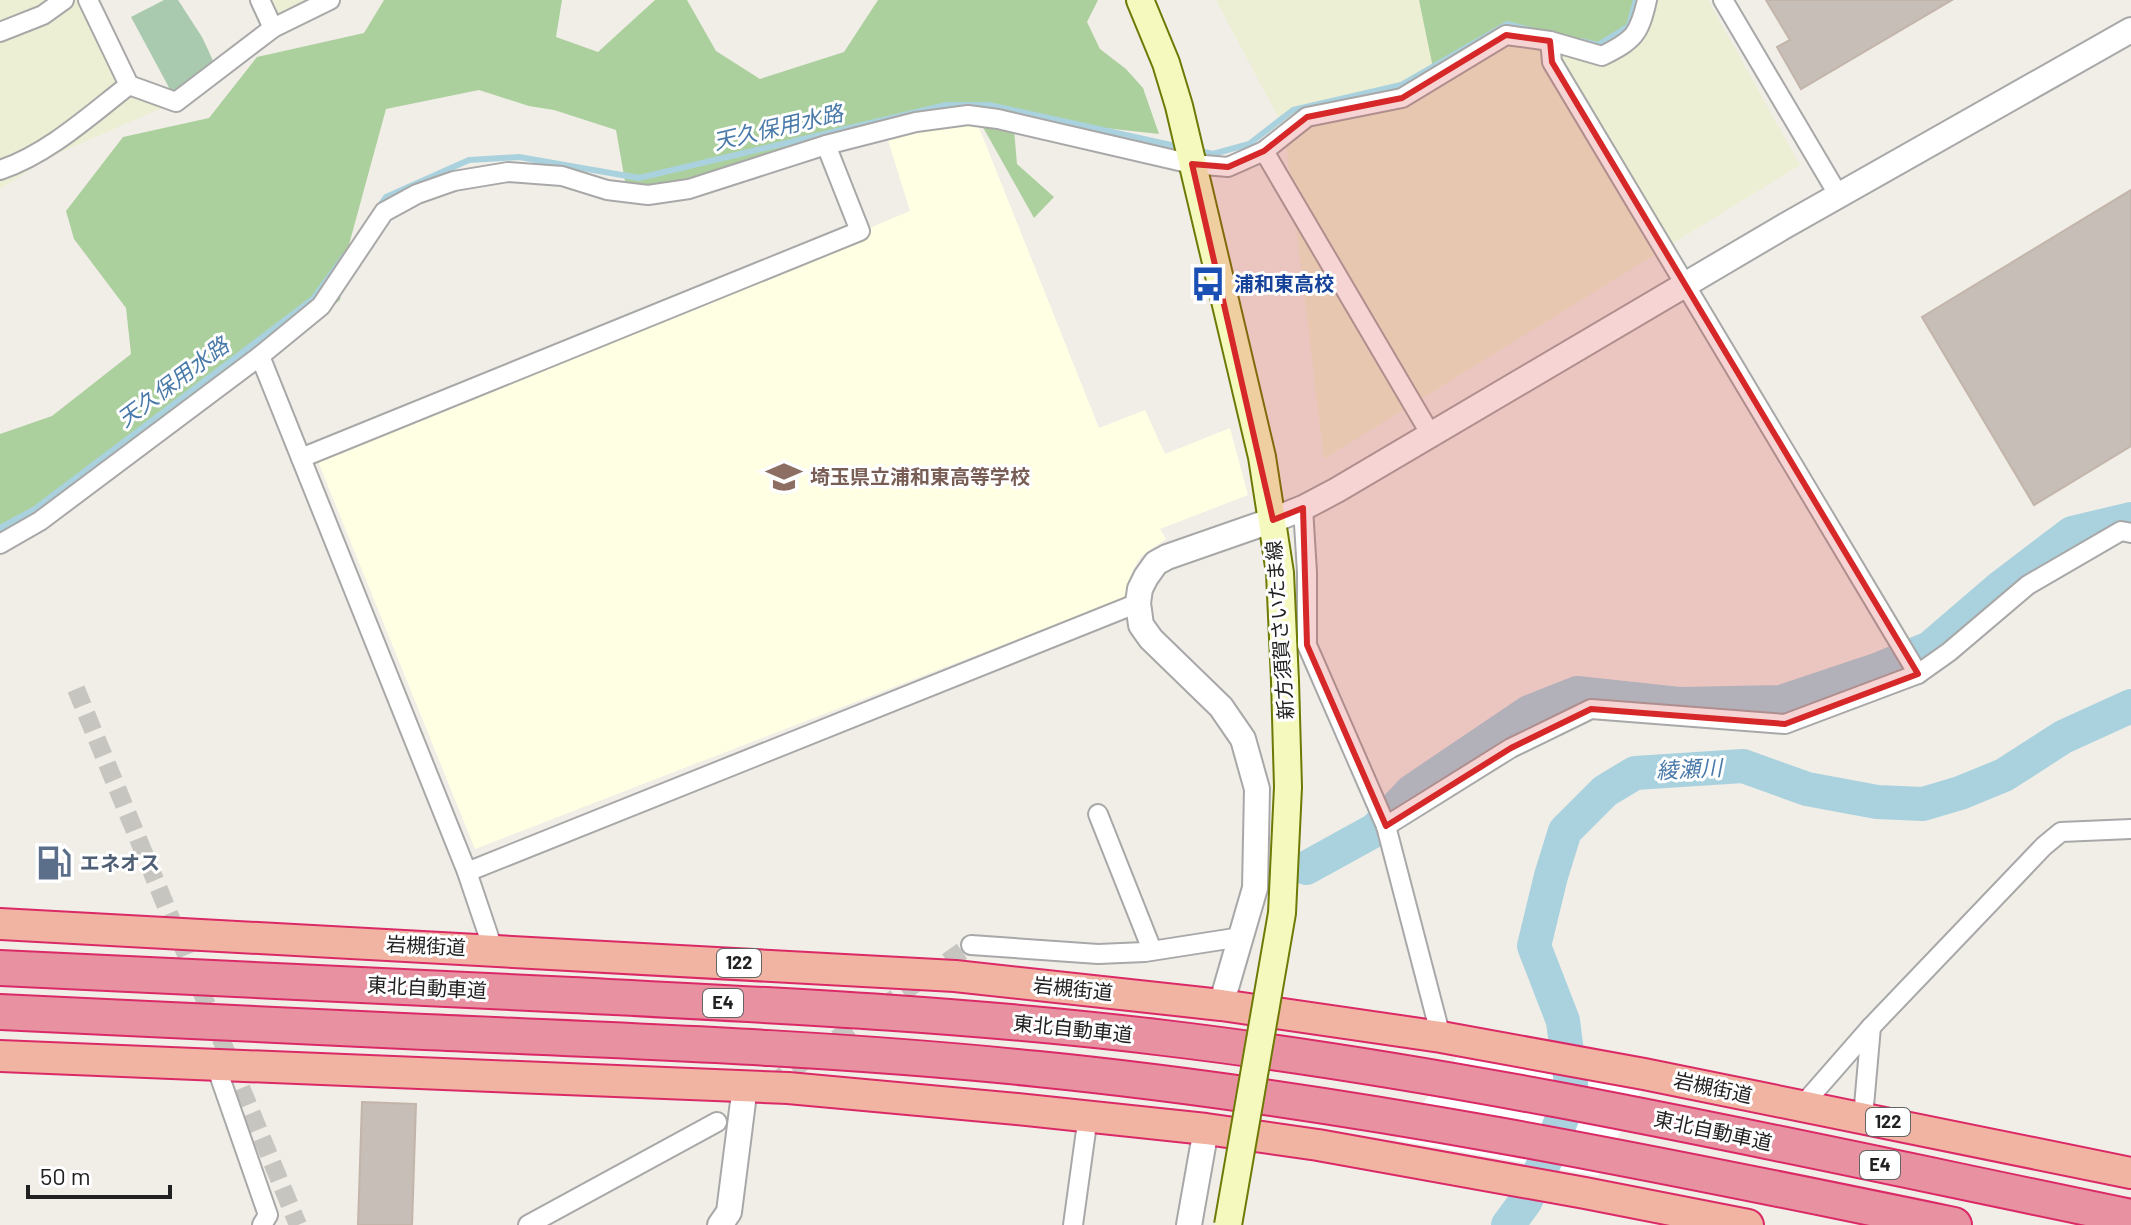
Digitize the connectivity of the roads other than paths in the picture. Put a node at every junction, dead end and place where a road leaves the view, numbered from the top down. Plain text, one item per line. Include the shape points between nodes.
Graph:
1 (64, 0) edge
2 (88, 0) edge
3 (260, 0) edge
4 (330, 0) edge
5 (1140, 0) edge
6 (1647, 0) edge
7 (1723, 0) edge
8 (273, 28) junction
9 (2131, 30) edge
10 (0, 32) edge
11 (1550, 41) junction
12 (129, 85) junction
13 (826, 145) junction
14 (1264, 151) junction
15 (1192, 164) junction
16 (0, 170) edge
17 (1839, 196) junction
18 (1686, 284) junction
19 (260, 356) junction
20 (1431, 435) junction
21 (301, 458) junction
22 (1303, 508) junction
23 (1273, 520) junction
24 (2131, 533) edge
25 (0, 544) edge
26 (1138, 603) junction
27 (1912, 663) junction
28 (1098, 814) dead end
29 (1386, 826) junction
30 (2131, 829) edge
31 (467, 872) junction
32 (0, 924) edge
33 (1241, 937) junction
34 (971, 945) tunnel mouth
35 (493, 949) junction
36 (1152, 950) junction
37 (0, 968) edge
38 (1221, 1005) junction
39 (0, 1012) edge
40 (1871, 1027) junction
41 (1441, 1037) junction
42 (0, 1056) edge
43 (215, 1063) junction
44 (745, 1086) junction
45 (1801, 1107) junction
46 (1088, 1116) junction
47 (1863, 1117) junction
48 (717, 1122) dead end
49 (1206, 1129) junction
50 (2131, 1173) edge
51 (2131, 1217) edge
52 (262, 1225) edge
53 (528, 1225) edge
54 (720, 1225) edge
55 (1073, 1225) edge
56 (1189, 1225) edge
57 (1228, 1225) edge
58 (1748, 1225) edge
59 (1954, 1225) edge

1 - 10 street via 43,15
2 - 12 street
3 - 8 street
4 - 8 street
5 - 15 main road, 新方須賀さいたま線 via 1166,63
6 - 11 street via 1641,27 1602,56
7 - 17 street
8 - 12 street via 176,102
9 - 17 street
11 - 14 street via 1506,35 1402,98 1307,117
11 - 18 street via 1552,62
12 - 16 street via 62,137
13 - 15 street via 968,115
13 - 19 street via 689,189 648,195 562,176 508,172 417,194 384,212 321,306
13 - 21 street via 860,231
14 - 15 street via 1228,167
14 - 20 street
15 - 23 main road, 新方須賀さいたま線
17 - 18 street
18 - 20 street
18 - 27 street
19 - 21 street
19 - 25 street via 40,521
20 - 22 street
21 - 31 street
22 - 23 street
22 - 29 street via 1307,645
23 - 26 street via 1156,563
23 - 57 main road, 新方須賀さいたま線, bridge via 1280,573 1288,787 1282,913
24 - 27 street via 2121,531 2028,585 1949,652
26 - 31 street
26 - 33 street via 1141,625 1151,639 1221,707 1243,739 1257,789 1255,888
27 - 29 street via 1785,724 1591,709 1511,748
28 - 36 street
29 - 41 street
30 - 40 street via 2061,832
31 - 35 street
32 - 35 highway, 岩槻街道 / 122
33 - 36 street
33 - 38 street
34 - 36 street via 1098,954
35 - 38 highway, 岩槻街道 / 122 via 955,976
37 - 51 highway, 東北自動車道 / E4 via 841,1009 1166,1038 1442,1079
38 - 41 highway, 岩槻街道 / 122
39 - 59 highway, E4 via 677,1042 1039,1069 1411,1118
40 - 45 street
40 - 47 street
41 - 45 highway, 岩槻街道 / 122
42 - 43 highway
43 - 44 highway
43 - 52 street via 268,1215
44 - 46 highway
44 - 54 street via 729,1212
45 - 47 highway, 岩槻街道 / 122
46 - 49 highway
46 - 55 street
47 - 50 highway, 岩槻街道 / 122
48 - 53 street
49 - 56 street
49 - 58 highway

